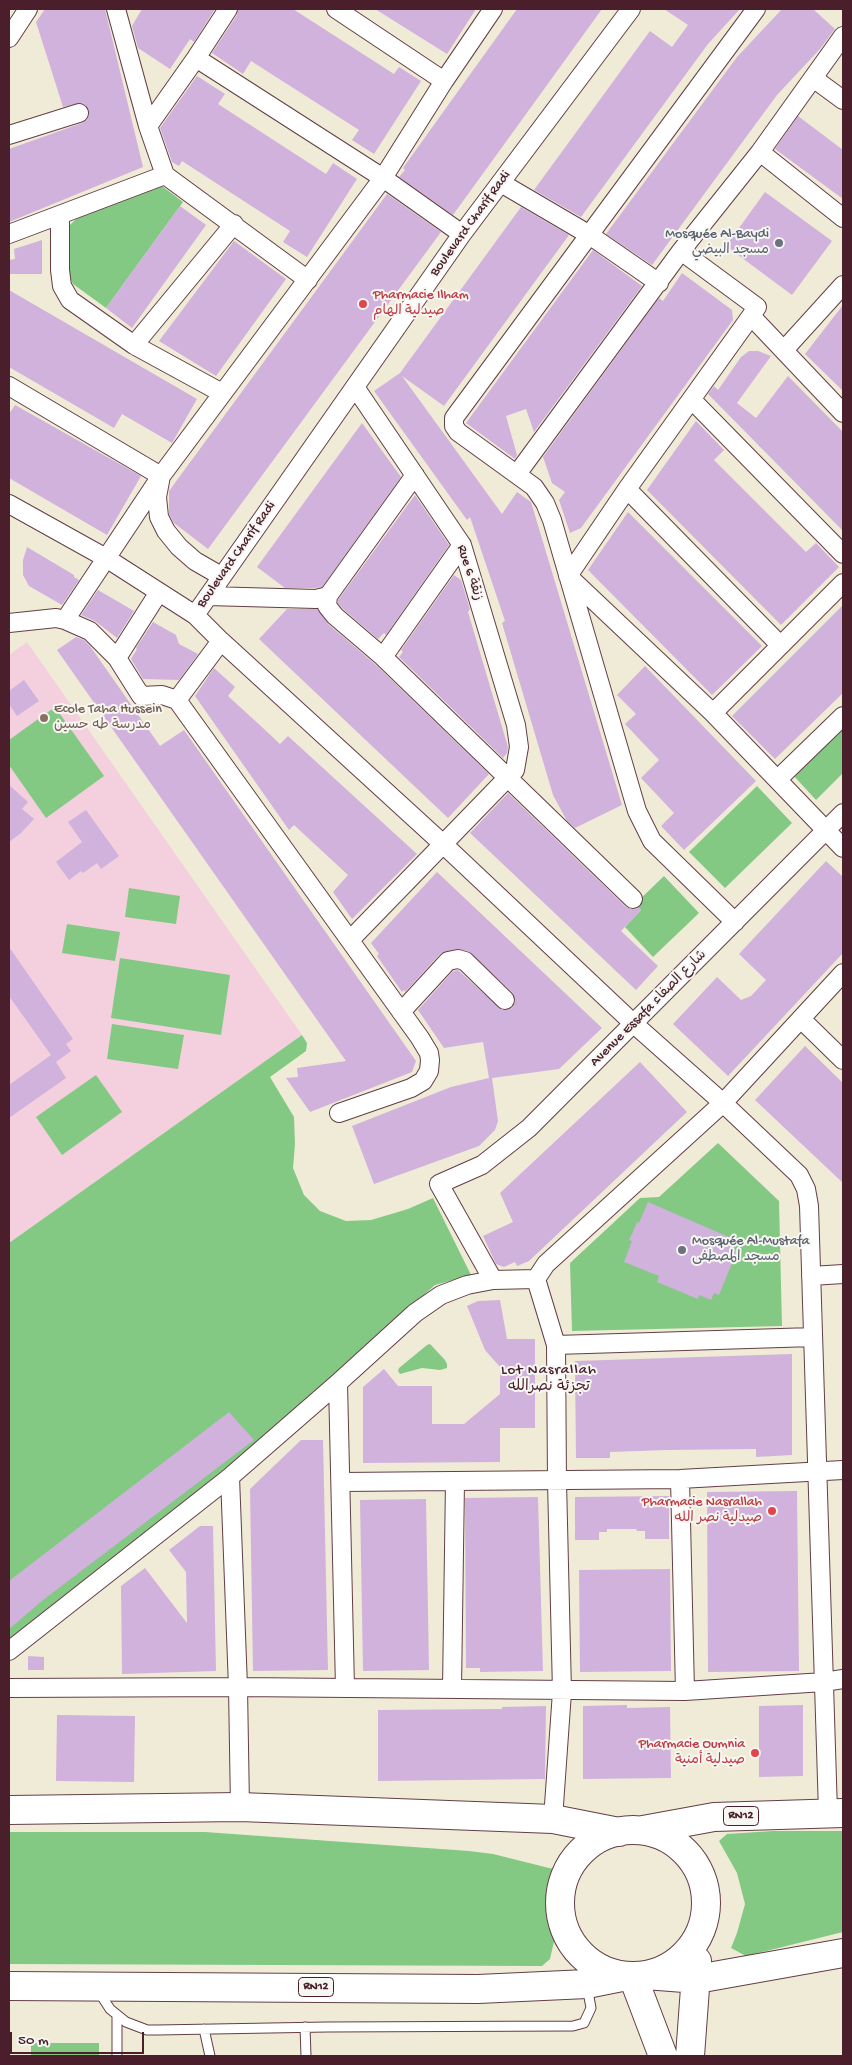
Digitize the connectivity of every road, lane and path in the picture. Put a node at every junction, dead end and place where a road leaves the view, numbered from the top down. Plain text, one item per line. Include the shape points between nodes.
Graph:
1 (28, 9) edge
2 (228, 9) edge
3 (336, 9) edge
4 (493, 9) edge
5 (631, 9) edge
6 (756, 9) edge
7 (121, 13) edge
8 (843, 36) edge
9 (9, 38) edge
10 (196, 58) junction
11 (814, 78) junction
12 (444, 81) junction
13 (843, 100) edge
14 (79, 113) dead end
15 (148, 126) junction
16 (9, 136) edge
17 (760, 152) junction
18 (165, 175) junction
19 (382, 178) junction
20 (501, 183) junction
21 (60, 215) junction
22 (843, 218) edge
23 (234, 224) junction
24 (9, 234) edge
25 (462, 234) junction
26 (588, 234) junction
27 (681, 251) junction
28 (308, 280) junction
29 (659, 283) junction
30 (843, 285) edge
31 (751, 316) junction
32 (134, 345) junction
33 (784, 350) junction
34 (9, 386) edge
35 (355, 386) junction
36 (222, 393) junction
37 (692, 400) junction
38 (843, 413) edge
39 (517, 474) junction
40 (415, 475) junction
41 (161, 476) junction
42 (627, 489) junction
43 (9, 504) edge
44 (9, 517) edge
45 (462, 545) junction
46 (843, 554) edge
47 (106, 558) junction
48 (221, 576) junction
49 (568, 576) junction
50 (843, 583) edge
51 (159, 592) junction
52 (208, 596) junction
53 (328, 596) junction
54 (195, 615) junction
55 (65, 620) junction
56 (9, 623) edge
57 (220, 641) junction
58 (780, 645) junction
59 (383, 657) junction
60 (117, 658) junction
61 (177, 700) junction
62 (713, 713) junction
63 (843, 716) edge
64 (509, 777) junction
65 (778, 779) junction
66 (843, 813) edge
67 (826, 831) junction
68 (444, 844) junction
69 (843, 848) edge
70 (633, 899) dead end
71 (735, 922) junction
72 (350, 940) junction
73 (843, 973) edge
74 (505, 1000) dead end
75 (401, 1012) junction
76 (801, 1018) junction
77 (634, 1024) junction
78 (843, 1060) edge
79 (723, 1103) junction
80 (339, 1113) dead end
81 (843, 1274) edge
82 (811, 1276) junction
83 (536, 1279) junction
84 (493, 1280) junction
85 (813, 1337) junction
86 (556, 1345) junction
87 (338, 1383) junction
88 (843, 1470) edge
89 (817, 1471) junction
90 (230, 1476) junction
91 (680, 1479) junction
92 (557, 1481) junction
93 (341, 1482) junction
94 (455, 1482) junction
95 (9, 1651) edge
96 (843, 1679) edge
97 (824, 1682) junction
98 (238, 1687) junction
99 (9, 1688) edge
100 (345, 1688) junction
101 (452, 1689) junction
102 (685, 1691) junction
103 (562, 1692) junction
104 (240, 1807) junction
105 (9, 1810) edge
106 (836, 1812) edge
107 (552, 1820) junction
108 (629, 1831) junction
109 (697, 1939) junction
110 (843, 1953) edge
111 (634, 1976) junction
112 (696, 1979) junction
113 (587, 1984) junction
114 (94, 1985) junction
115 (9, 1986) edge
116 (118, 2016) junction
117 (305, 2028) junction
118 (204, 2029) junction
119 (117, 2056) edge
120 (210, 2056) edge
121 (306, 2056) edge
122 (664, 2056) edge
123 (690, 2056) edge

1 - 9 street
2 - 10 street
3 - 12 street
4 - 12 street
5 - 20 street, Boulevard Charif Radi
6 - 26 street
7 - 15 street
8 - 11 street
10 - 15 street
10 - 19 street
11 - 13 street
11 - 17 street
12 - 19 street
14 - 16 street
15 - 18 street
17 - 22 street
17 - 27 street
18 - 21 street
18 - 23 street
19 - 25 street
19 - 28 street
20 - 25 street, Boulevard Charif Radi
20 - 26 street
21 - 24 street
21 - 32 street via 62,286 70,300
23 - 28 street
23 - 32 street
25 - 35 street, Boulevard Charif Radi
26 - 29 street
26 - 39 street via 454,418 458,432
27 - 29 street
27 - 31 street via 758,307
28 - 36 street
29 - 39 street
30 - 33 street
31 - 33 street
31 - 37 street
32 - 36 street
33 - 38 street
34 - 41 street
35 - 40 street, Rue 6 زنقة
35 - 48 street, Boulevard Charif Radi
36 - 41 street
37 - 42 street
37 - 46 street
39 - 49 street via 534,487 545,503
40 - 45 street, Rue 6 زنقة
40 - 53 street
41 - 47 street
41 - 48 street via 157,497 159,517 166,531 195,561
42 - 49 street
42 - 58 street
43 - 44 street
43 - 47 street
45 - 59 street
45 - 64 street, Rue 6 زنقة via 516,725 519,758
47 - 51 street
47 - 55 street
48 - 52 street, Boulevard Charif Radi
49 - 62 street
49 - 71 street via 637,811 652,841
50 - 58 street
51 - 54 street
51 - 60 street
52 - 53 street via 316,599
52 - 54 street, Boulevard Charif Radi
53 - 59 street via 327,606 335,616
54 - 57 street
55 - 56 street
55 - 60 street via 90,631
57 - 61 street
57 - 68 street
58 - 62 street
59 - 64 street
60 - 61 street via 141,696 162,695
61 - 72 street
62 - 65 street
63 - 65 street
64 - 68 street, Rue 6 زنقة
64 - 70 street
65 - 67 street
66 - 67 street, Avenue Essafa شارع الصفاء
67 - 69 street
67 - 71 street, Avenue Essafa شارع الصفاء
68 - 72 street, Rue 6 زنقة
68 - 77 street
71 - 77 street, Avenue Essafa شارع الصفاء
72 - 75 street
73 - 76 street
74 - 75 street via 458,958 448,961
75 - 80 street via 429,1053 429,1071 411,1088
76 - 78 street
76 - 79 street
77 - 79 street
77 - 84 street, Avenue Essafa شارع الصفاء via 521,1134 482,1164 439,1184
79 - 82 street via 799,1175 809,1206
79 - 83 street via 546,1264
81 - 82 street
82 - 85 street
83 - 84 street
83 - 86 street
84 - 87 street via 440,1295 415,1313
85 - 86 street
85 - 89 street
86 - 92 street
87 - 90 street
87 - 93 street
88 - 89 street
89 - 91 street
89 - 97 street
90 - 95 street
90 - 98 street
91 - 92 street
91 - 102 street
92 - 94 street
92 - 103 street
93 - 94 street
93 - 100 street
94 - 101 street
96 - 97 street
97 - 102 street
97 - 106 street
98 - 99 street
98 - 100 street
98 - 104 street
100 - 101 street
101 - 103 street
102 - 103 street
103 - 107 street
104 - 105 main road, RN12
104 - 107 main road, RN12
106 - 108 main road, RN12 via 714,1818
107 - 108 main road, RN12
108 - 109 main road via 669,1839 696,1865 704,1883 706,1902 704,1921
108 - 111 main road via 596,1839 580,1851 562,1884 559,1904 569,1940 581,1956 596,1967
109 - 111 main road via 671,1963
109 - 112 main road
110 - 112 main road, RN12
111 - 112 main road, RN12
111 - 113 main road, RN12
111 - 122 main road
112 - 123 main road
113 - 114 main road, RN12 via 478,1989
113 - 117 lane via 591,2008 584,2023 573,2026
114 - 115 main road, RN12
114 - 116 lane
116 - 118 lane via 147,2030
116 - 119 lane
117 - 118 lane
117 - 121 lane
118 - 120 lane

